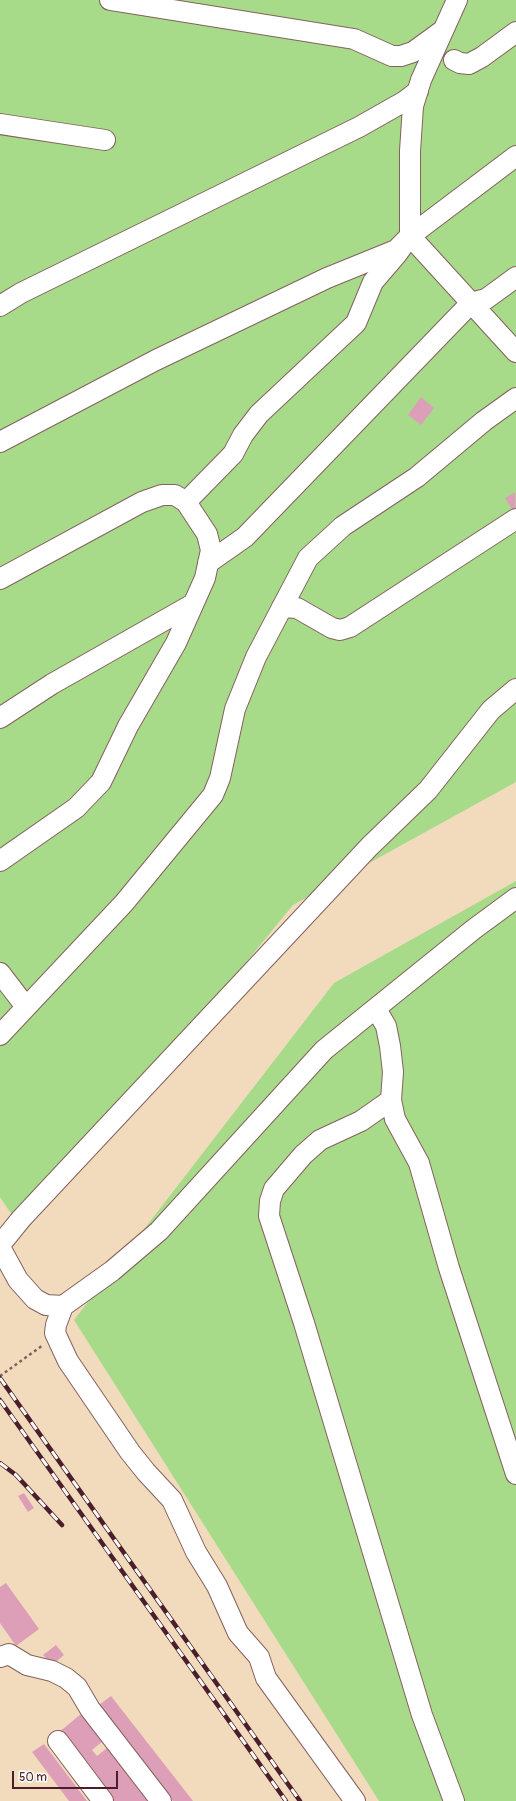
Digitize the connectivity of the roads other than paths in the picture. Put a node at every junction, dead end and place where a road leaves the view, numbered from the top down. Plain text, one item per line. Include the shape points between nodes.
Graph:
1 (110, 0) edge
2 (457, 0) edge
3 (444, 30) junction
4 (516, 32) edge
5 (454, 60) dead end
6 (418, 91) junction
7 (0, 124) edge
8 (105, 140) dead end
9 (516, 156) edge
10 (410, 236) junction
11 (516, 277) edge
12 (471, 303) junction
13 (0, 306) edge
14 (516, 352) edge
15 (516, 398) edge
16 (0, 442) edge
17 (186, 502) junction
18 (516, 519) edge
19 (208, 563) junction
20 (0, 579) edge
21 (193, 604) junction
22 (282, 607) junction
23 (516, 689) edge
24 (0, 718) edge
25 (0, 861) edge
26 (515, 900) edge
27 (0, 973) edge
28 (26, 1007) junction
29 (376, 1009) junction
30 (0, 1034) edge
31 (391, 1100) junction
32 (0, 1246) edge
33 (63, 1306) junction
34 (516, 1474) edge
35 (0, 1656) edge
36 (58, 1741) dead end
37 (103, 1801) edge
38 (161, 1801) edge
39 (355, 1801) edge
40 (454, 1801) edge

1 - 3 street via 354,38 392,56 413,52
2 - 3 street
3 - 6 street
4 - 5 street via 469,64
6 - 10 street via 413,106 410,152
6 - 13 street via 359,127 71,268
7 - 8 street
9 - 10 street
10 - 12 street
10 - 16 street via 396,250 326,278 163,357
10 - 17 street via 373,282 356,323 259,414 242,435 232,454
11 - 12 street via 486,299
12 - 14 street
12 - 19 street via 245,537
15 - 22 street via 417,476 343,526 308,558
17 - 19 street via 207,534 211,550
17 - 20 street via 175,496 162,495 142,502
18 - 22 street via 350,628 332,628 297,608
19 - 21 street via 205,578
21 - 24 street via 52,684
21 - 25 street via 176,643 128,726 101,782 76,808
22 - 28 street via 256,657 234,708 220,778 213,794 124,903
23 - 32 street via 491,710 428,790 364,853 21,1219
26 - 29 street via 474,929
27 - 28 street
28 - 30 street
29 - 31 street via 386,1026 390,1046 393,1072
29 - 33 street via 324,1050 159,1231 112,1271
31 - 34 street via 395,1119 419,1163 449,1268
31 - 40 street via 361,1121 320,1140 303,1155 274,1189 269,1216 304,1323 422,1715
32 - 33 street via 18,1280 35,1298 46,1304
33 - 39 street via 55,1333 68,1361 130,1452 172,1500 196,1552 218,1586 238,1633 259,1657 266,1678
35 - 38 street via 9,1654 27,1665 52,1671 77,1687 90,1709
36 - 37 street

